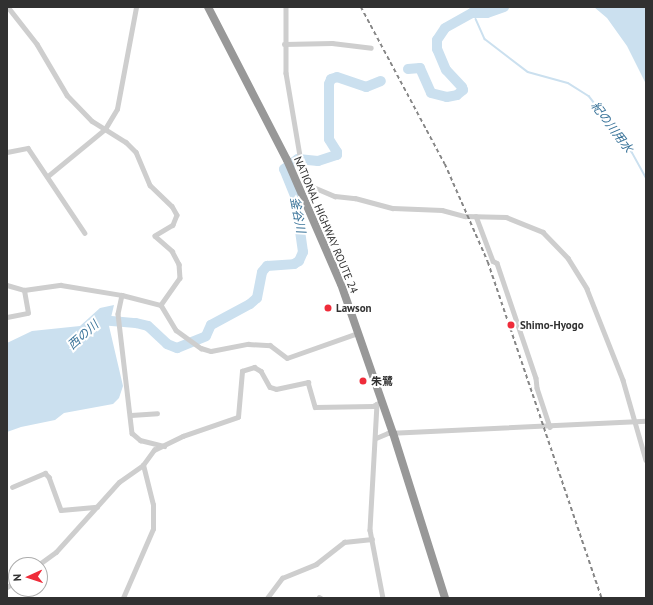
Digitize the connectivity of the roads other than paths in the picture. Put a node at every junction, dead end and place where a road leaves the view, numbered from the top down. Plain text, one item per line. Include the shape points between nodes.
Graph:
1 (8, 7) edge
2 (136, 7) edge
3 (208, 7) edge
4 (286, 7) edge
5 (284, 44) junction
6 (371, 48) dead end
7 (105, 129) junction
8 (7, 152) edge
9 (48, 176) junction
10 (476, 216) junction
11 (85, 233) dead end
12 (7, 285) edge
13 (24, 290) junction
14 (122, 295) junction
15 (162, 305) junction
16 (7, 317) edge
17 (358, 334) junction
18 (380, 402) junction
19 (157, 413) dead end
20 (131, 415) junction
21 (635, 420) junction
22 (646, 421) edge
23 (550, 427) junction
24 (393, 433) junction
25 (376, 438) junction
26 (164, 446) junction
27 (646, 460) edge
28 (143, 465) junction
29 (12, 487) dead end
30 (97, 507) junction
31 (372, 539) junction
32 (48, 558) edge
33 (123, 598) edge
34 (267, 598) edge
35 (383, 598) edge
36 (445, 598) edge

1 - 7 street via 37,44 67,95 83,112
2 - 7 street via 117,109
3 - 17 highway, NATIONAL HIGHWAY ROUTE 24 via 292,169 327,250
4 - 5 street
5 - 6 street via 332,43
5 - 10 street via 286,73 300,159 303,174 311,186 335,196 355,198 393,208 442,210
7 - 9 street
7 - 15 street via 126,142 136,152 150,185 172,206 177,215 173,224 155,236 172,251 179,264 180,278
8 - 9 street via 28,148
9 - 11 street
10 - 21 street via 506,217 530,225 543,232 568,258 587,290 623,380
10 - 23 street via 493,261 497,263
12 - 13 street
13 - 14 street via 61,285
13 - 16 street via 28,313
14 - 15 street
14 - 20 street via 118,314
15 - 17 street via 176,330 192,342 211,351 248,344 270,345 287,358
17 - 18 highway, NATIONAL HIGHWAY ROUTE 24
18 - 24 highway, NATIONAL HIGHWAY ROUTE 24
18 - 25 street
18 - 26 street via 373,406 315,407 308,382 276,389 270,387 261,371 254,367 242,371 238,417
19 - 20 street
20 - 26 street via 132,433 140,440
21 - 22 street
21 - 23 street
21 - 27 street
23 - 24 street
24 - 25 street
24 - 36 highway, NATIONAL HIGHWAY ROUTE 24
25 - 31 street
26 - 28 street via 154,450
28 - 30 street via 120,482
28 - 33 street via 153,505 153,529
29 - 30 street via 45,473 49,477 61,510
30 - 32 street
31 - 34 street via 344,542 316,564 282,578
31 - 35 street

